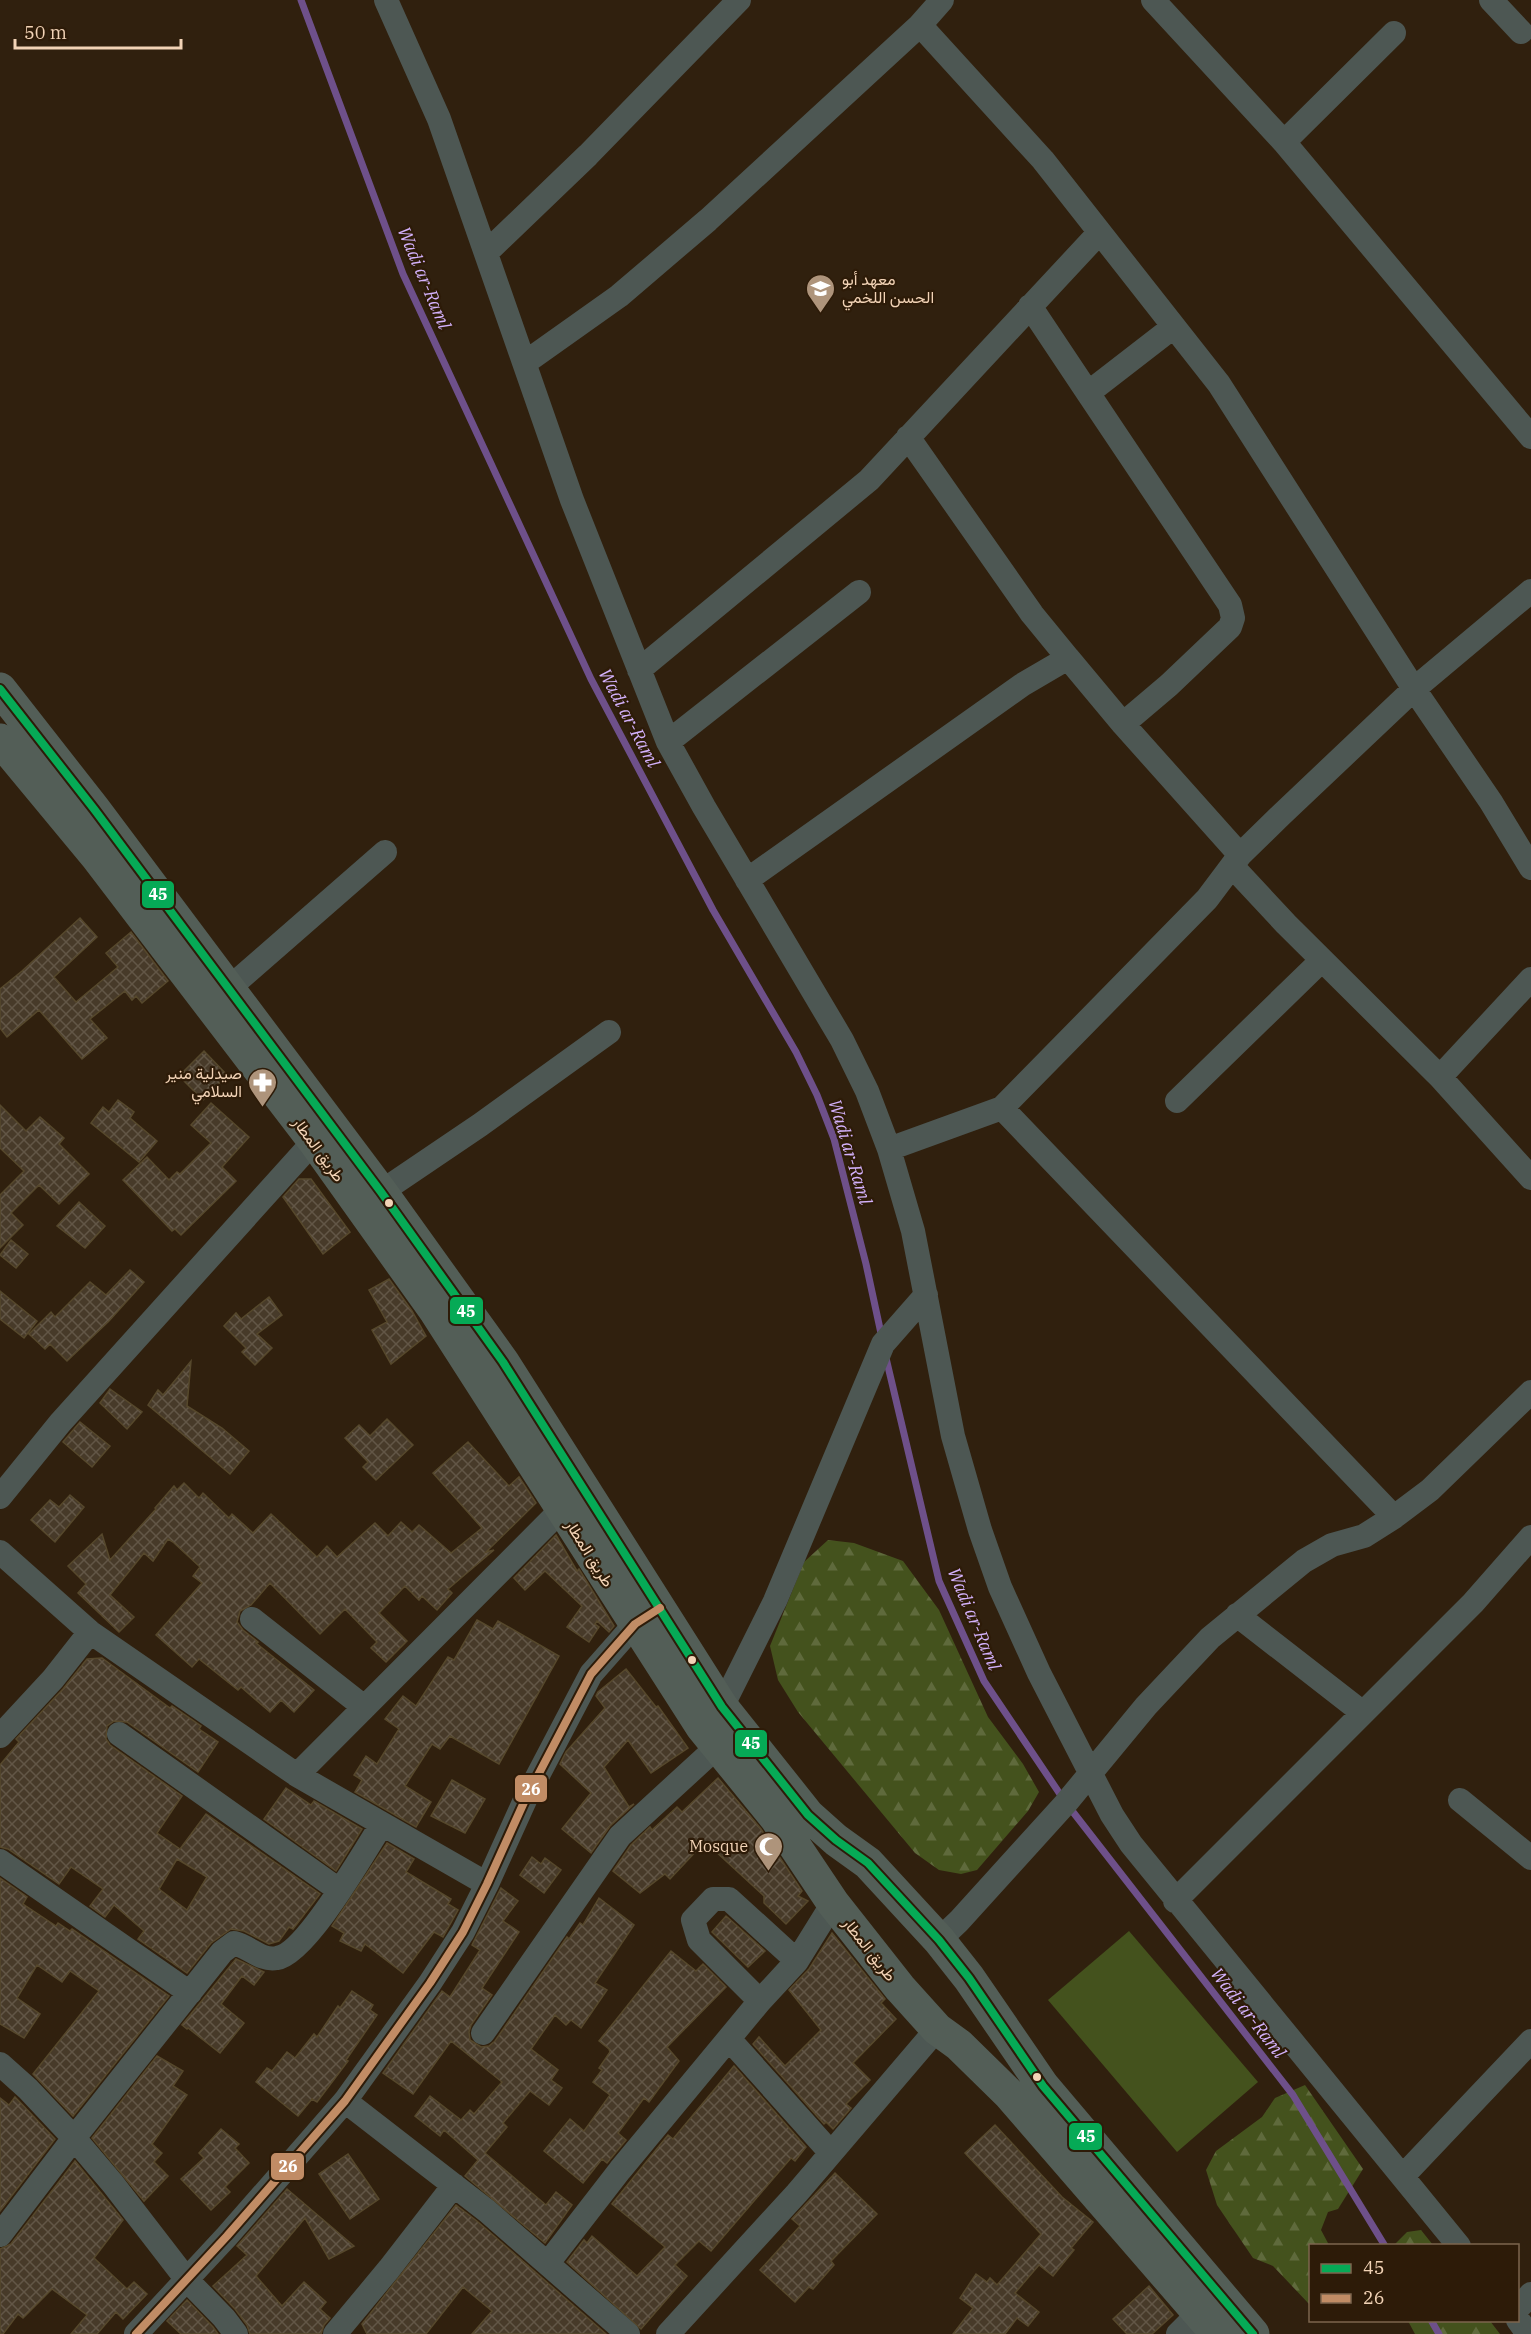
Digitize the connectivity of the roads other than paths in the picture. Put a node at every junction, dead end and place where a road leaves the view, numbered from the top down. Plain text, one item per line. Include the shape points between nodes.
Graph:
1 (386, 0) edge
2 (739, 0) edge
3 (942, 0) edge
4 (1153, 0) edge
5 (1491, 0) edge
6 (920, 24) junction
7 (1521, 32) dead end
8 (1395, 33) dead end
9 (1284, 142) junction
10 (1099, 233) junction
11 (488, 252) junction
12 (1030, 306) junction
13 (1172, 328) junction
14 (526, 362) junction
15 (1088, 393) junction
16 (908, 437) junction
17 (1531, 437) edge
18 (1531, 591) edge
19 (860, 592) dead end
20 (1068, 658) junction
21 (639, 670) junction
22 (0, 689) edge
23 (1414, 689) junction
24 (1123, 724) junction
25 (0, 740) edge
26 (668, 742) junction
27 (385, 852) dead end
28 (1236, 860) junction
29 (1531, 868) edge
30 (747, 880) junction
31 (1322, 960) junction
32 (1531, 979) edge
33 (228, 989) junction
34 (609, 1032) dead end
35 (1440, 1077) junction
36 (1177, 1101) dead end
37 (1002, 1108) junction
38 (322, 1133) junction
39 (889, 1149) junction
40 (1531, 1178) edge
41 (381, 1192) junction
42 (926, 1295) junction
43 (1531, 1392) edge
44 (0, 1497) edge
45 (574, 1501) junction
46 (1394, 1517) junction
47 (1531, 1537) edge
48 (0, 1552) edge
49 (1237, 1615) junction
50 (648, 1616) junction
51 (252, 1619) dead end
52 (90, 1632) junction
53 (364, 1707) junction
54 (1363, 1713) junction
55 (714, 1726) junction
56 (119, 1734) dead end
57 (0, 1736) edge
58 (297, 1775) junction
59 (1091, 1775) junction
60 (1460, 1800) dead end
61 (382, 1824) junction
62 (1531, 1858) edge
63 (0, 1861) edge
64 (868, 1863) junction
65 (487, 1884) junction
66 (339, 1890) junction
67 (829, 1897) junction
68 (1176, 1900) junction
69 (939, 1940) junction
70 (797, 1961) junction
71 (190, 1993) junction
72 (760, 2001) junction
73 (994, 2017) junction
74 (483, 2033) dead end
75 (948, 2037) junction
76 (729, 2039) junction
77 (1531, 2041) edge
78 (0, 2064) edge
79 (345, 2101) junction
80 (74, 2138) junction
81 (831, 2153) junction
82 (1404, 2176) junction
83 (454, 2185) junction
84 (0, 2235) edge
85 (1457, 2244) edge
86 (548, 2263) junction
87 (187, 2280) junction
88 (1531, 2294) edge
89 (1519, 2307) edge
90 (1519, 2321) edge
91 (1198, 2327) edge
92 (136, 2334) edge
93 (236, 2334) edge
94 (335, 2334) edge
95 (628, 2334) edge
96 (668, 2334) edge
97 (1253, 2334) edge
98 (1528, 2334) edge

1 - 11 street via 439,119
2 - 11 street
3 - 6 street
4 - 9 street
5 - 7 street
6 - 10 street via 1042,160
6 - 14 street via 628,289
8 - 9 street
9 - 17 street
10 - 12 street
10 - 13 street
11 - 14 street
12 - 15 street
12 - 16 street
13 - 15 street
13 - 23 street via 1219,384
14 - 21 street via 572,500
15 - 24 street via 1230,605 1233,618 1230,627
16 - 20 street via 1032,614
16 - 21 street via 869,480
18 - 23 street
19 - 26 street
20 - 24 street
20 - 30 street via 1022,685
21 - 26 street
22 - 33 main road, طريق المطار
23 - 28 street
23 - 29 street via 1491,801
24 - 28 street
25 - 38 main road, طريق المطار
26 - 30 street
27 - 33 street
28 - 31 street
28 - 37 street via 1207,899
30 - 39 street via 842,1040
31 - 35 street
31 - 36 street
32 - 35 street
33 - 38 main road, طريق المطار
34 - 41 street
35 - 40 street
37 - 39 street
37 - 46 street
38 - 41 main road, طريق المطار
38 - 44 street via 60,1423
38 - 45 main road, طريق المطار via 436,1312
39 - 42 street via 913,1231
41 - 45 main road, طريق المطار via 503,1362
42 - 55 street via 883,1344 775,1600
42 - 59 street via 952,1436 980,1530 1020,1632
43 - 46 street via 1430,1490
45 - 50 main road, طريق المطار
45 - 53 street
46 - 49 street via 1364,1536 1319,1551
47 - 54 street via 1473,1603
48 - 52 street
49 - 54 street
49 - 59 street via 1146,1706
50 - 55 main road, طريق المطار
50 - 65 street via 591,1674 525,1800
51 - 53 street
52 - 57 street
52 - 58 street
53 - 58 street
54 - 68 street
55 - 64 main road, طريق المطار via 836,1840
55 - 67 main road, طريق المطار
55 - 74 street via 620,1836
56 - 66 street
58 - 61 street
59 - 68 street via 1131,1844
59 - 69 street
60 - 62 street
61 - 65 street
61 - 66 street
63 - 71 street
64 - 67 main road via 840,1876
64 - 69 main road, طريق المطار
65 - 79 street via 448,1957
66 - 71 street via 289,1955 263,1958 234,1943 222,1952
67 - 70 street
67 - 75 main road, طريق المطار via 900,1988
68 - 82 street
69 - 73 main road, طريق المطار
70 - 72 street
70 - 72 street via 729,1899 713,1899 693,1920 699,1940
71 - 80 street
72 - 76 street
73 - 75 main road via 975,2037
73 - 97 main road, طريق المطار via 1043,2086
75 - 81 street
75 - 91 main road, طريق المطار via 1009,2094
76 - 81 street
76 - 86 street
77 - 82 street
78 - 80 street
79 - 83 street
79 - 87 street
80 - 84 street
80 - 87 street
81 - 96 street
82 - 85 street
83 - 86 street
83 - 94 street
86 - 95 street
87 - 92 street
87 - 93 street
88 - 89 street
90 - 98 street

